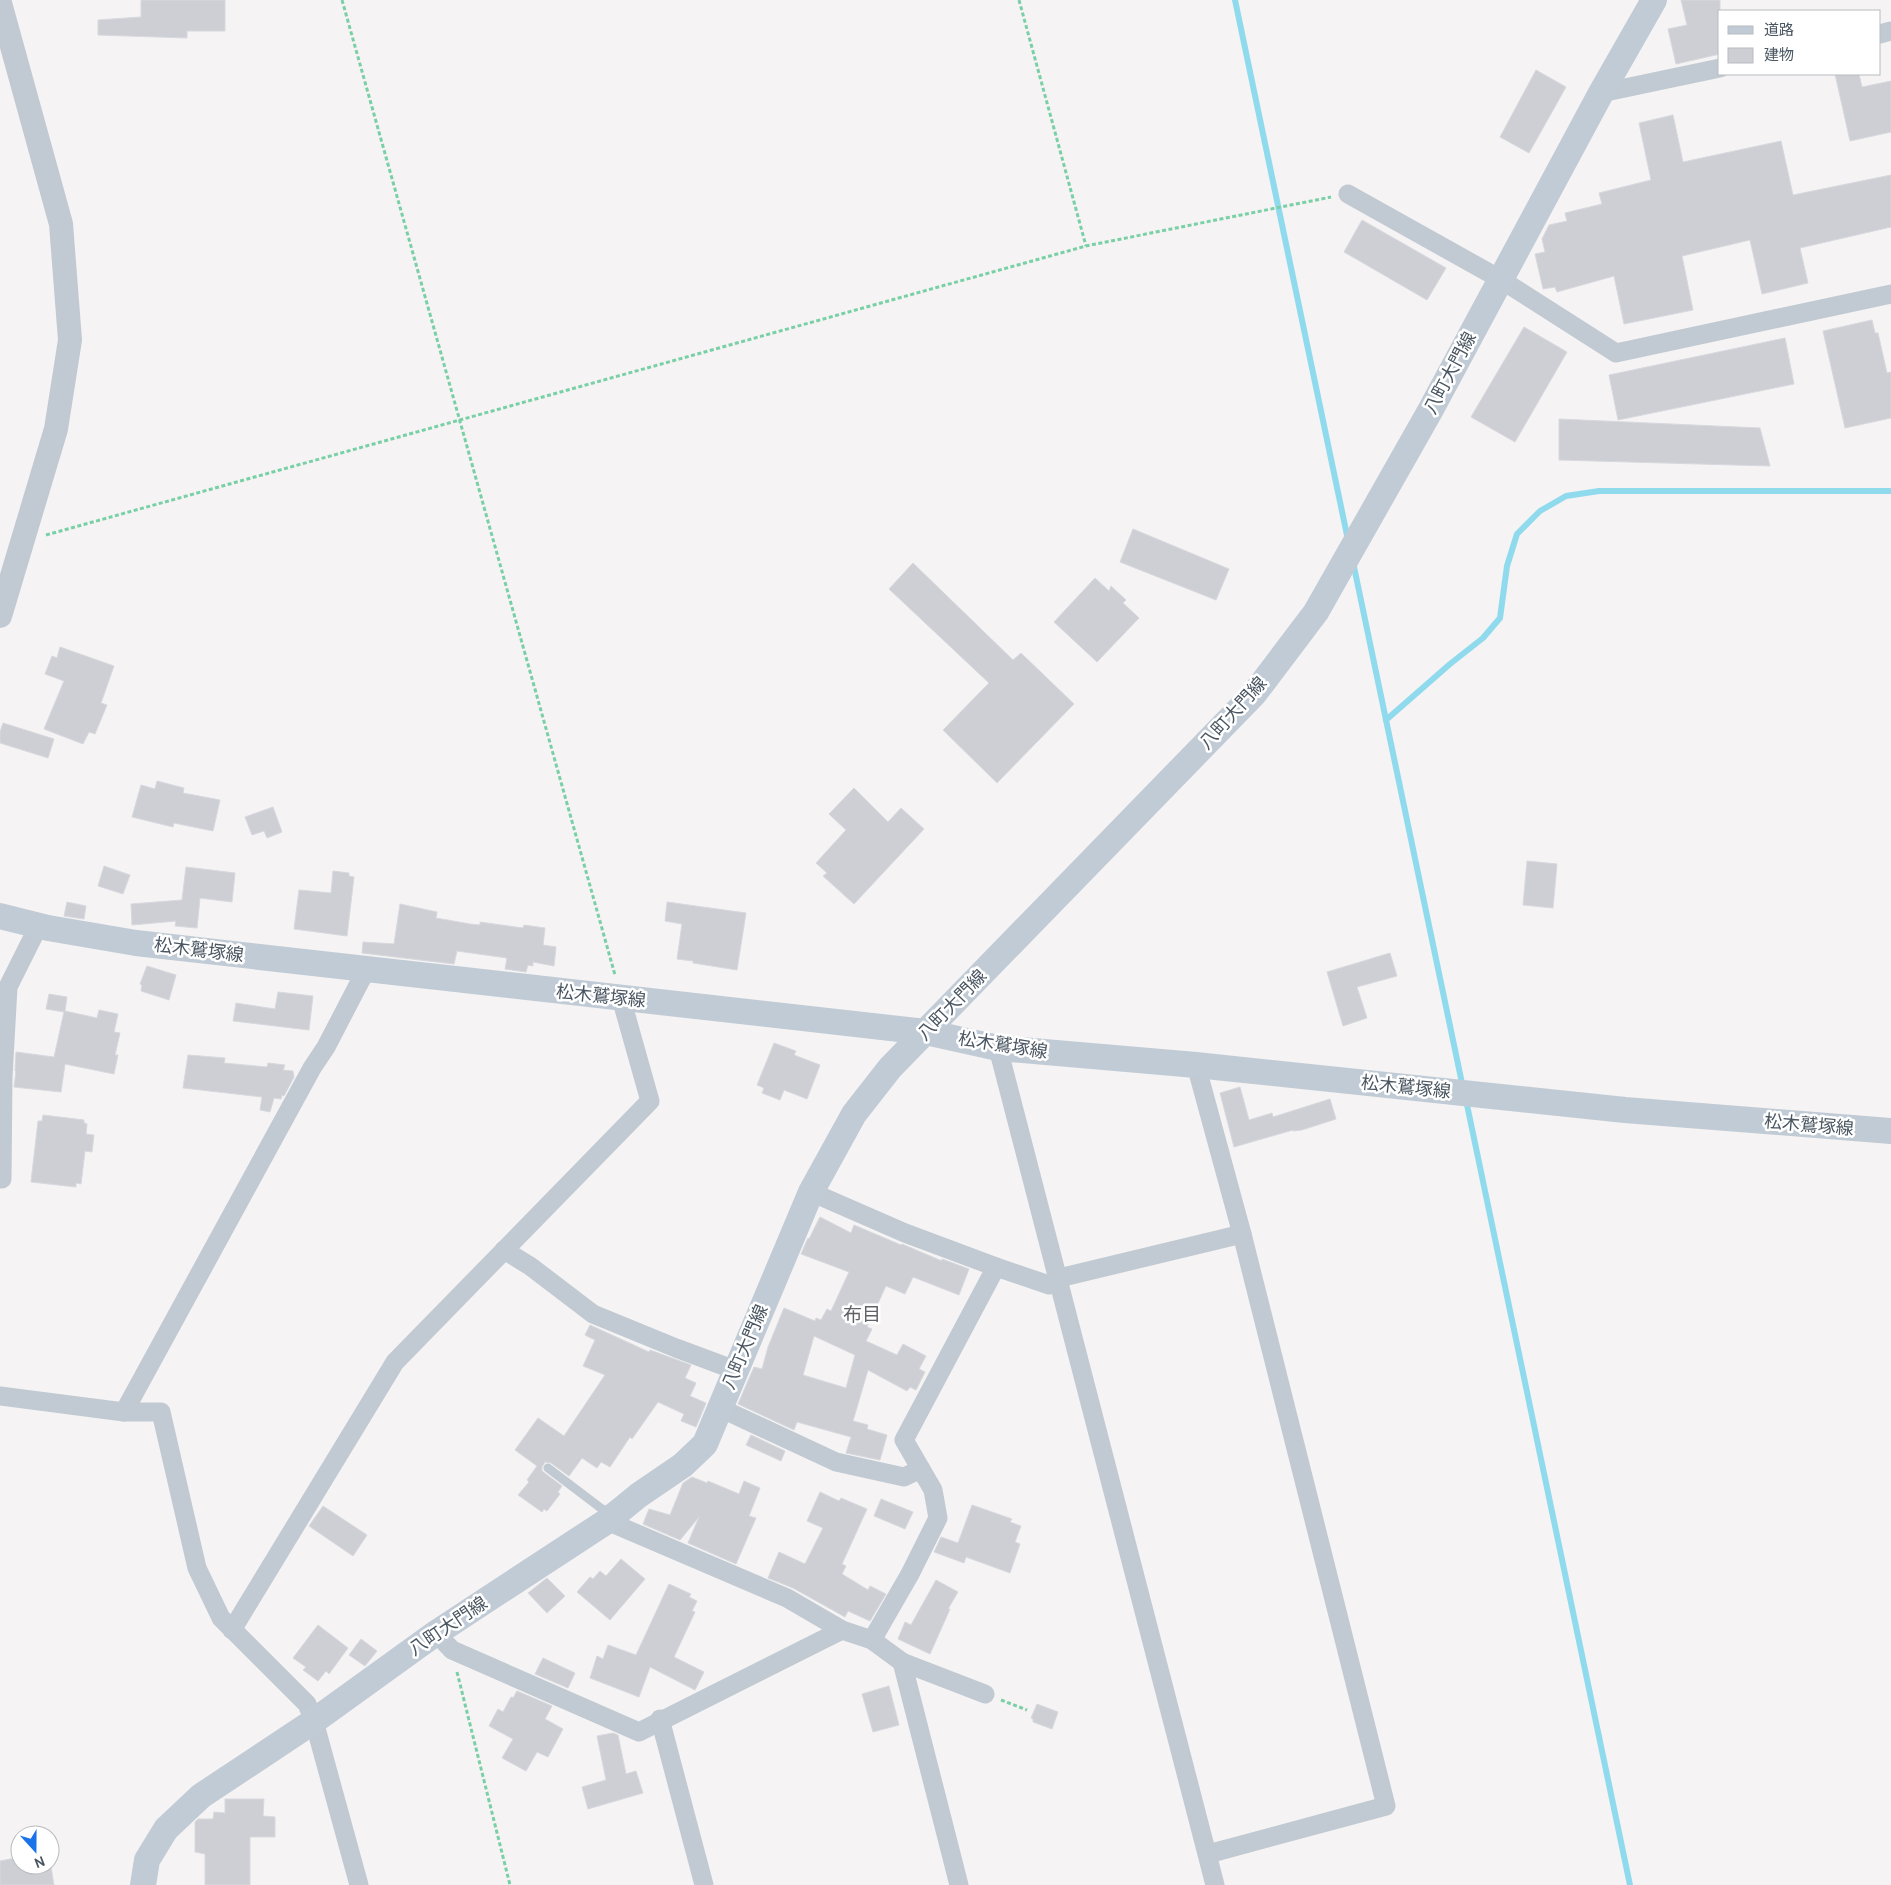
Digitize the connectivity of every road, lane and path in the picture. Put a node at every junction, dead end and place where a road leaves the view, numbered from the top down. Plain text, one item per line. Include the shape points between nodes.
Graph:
1 (342, 0) edge
2 (1019, 0) edge
3 (1654, 0) edge
4 (0, 3) edge
5 (1718, 68) edge
6 (1601, 93) junction
7 (1348, 194) joint
8 (1086, 246) junction
9 (1500, 279) junction
10 (1891, 294) edge
11 (460, 421) junction
12 (21, 542) junction
13 (0, 616) edge
14 (0, 916) edge
15 (39, 925) junction
16 (366, 970) junction
17 (621, 998) junction
18 (926, 1032) junction
19 (998, 1048) junction
20 (1196, 1065) junction
21 (1891, 1131) edge
22 (0, 1179) edge
23 (811, 1192) junction
24 (1242, 1234) junction
25 (504, 1250) junction
26 (996, 1267) junction
27 (1059, 1280) junction
28 (735, 1370) junction
29 (0, 1396) edge
30 (720, 1408) junction
31 (124, 1412) junction
32 (548, 1468) dead end
33 (921, 1469) junction
34 (612, 1517) junction
35 (232, 1630) junction
36 (842, 1630) junction
37 (872, 1640) junction
38 (444, 1642) junction
39 (902, 1662) junction
40 (985, 1694) joint
41 (1027, 1710) dead end
42 (660, 1720) junction
43 (314, 1721) junction
44 (1208, 1854) junction
45 (142, 1885) edge
46 (359, 1885) edge
47 (510, 1885) edge
48 (704, 1885) edge
49 (959, 1885) edge
50 (1215, 1885) edge

1 - 11 path
2 - 8 path
3 - 6 main road, 八町大門線
4 - 12 street via 61,224 70,340 56,429
5 - 6 street
6 - 9 main road, 八町大門線
7 - 8 path
7 - 9 street
8 - 11 path
9 - 10 street via 1616,353
9 - 18 main road, 八町大門線 via 1316,612 1254,694
11 - 12 path
11 - 17 path
12 - 13 street
14 - 15 main road, 松木鷲塚線
15 - 16 main road, 松木鷲塚線 via 136,943
15 - 22 street via 8,987
16 - 17 main road, 松木鷲塚線
16 - 31 street
17 - 18 main road, 松木鷲塚線
17 - 25 street via 650,1101
18 - 19 main road, 松木鷲塚線
18 - 23 main road, 八町大門線 via 890,1068 854,1114
19 - 20 main road, 松木鷲塚線
19 - 27 street
20 - 21 main road, 松木鷲塚線 via 1625,1110
20 - 24 street
23 - 26 street via 905,1233
23 - 28 main road, 八町大門線
24 - 27 street
24 - 44 street via 1386,1806
25 - 28 street via 593,1314
25 - 35 street via 395,1362
26 - 27 street via 1049,1285
26 - 33 street via 904,1440
27 - 44 street
28 - 30 main road, 八町大門線
29 - 31 street
30 - 33 street via 836,1462 904,1477
30 - 34 main road, 八町大門線 via 705,1444 683,1466
31 - 35 street via 161,1412 197,1568 221,1618
32 - 34 lane
33 - 37 street via 933,1490 938,1518
34 - 36 street via 787,1598
34 - 38 main road, 八町大門線
35 - 43 street via 307,1704
36 - 37 street
36 - 42 street
37 - 39 street
38 - 42 street via 639,1732
38 - 43 main road, 八町大門線
38 - 47 path
39 - 40 street
39 - 49 street
40 - 41 path
42 - 48 street
43 - 45 main road, 八町大門線 via 194,1802 166,1829 147,1860
43 - 46 street
44 - 50 street

